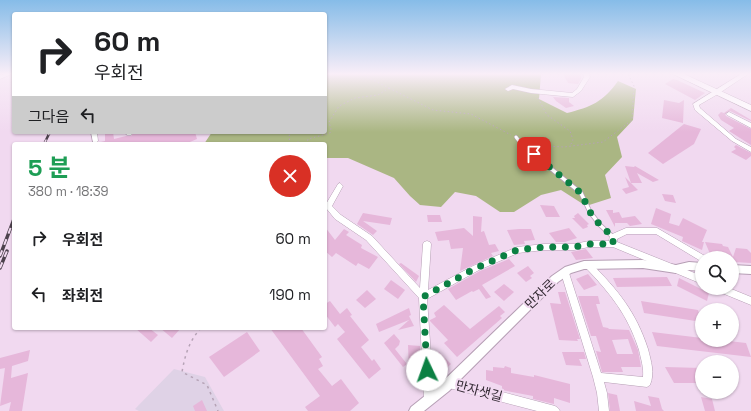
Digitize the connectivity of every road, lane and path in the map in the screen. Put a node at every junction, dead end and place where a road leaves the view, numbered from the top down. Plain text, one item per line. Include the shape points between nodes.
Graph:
1 (381, 93) edge
2 (399, 93) edge
3 (539, 93) edge
4 (552, 93) edge
5 (575, 93) edge
6 (634, 93) edge
7 (716, 93) joint
8 (751, 108) edge
9 (729, 114) dead end
10 (751, 126) edge
11 (94, 134) edge
12 (326, 134) edge
13 (327, 134) edge
14 (516, 137) junction
15 (95, 141) dead end
16 (307, 142) edge
17 (570, 147) junction
18 (751, 150) edge
19 (340, 186) dead end
20 (613, 240) junction
21 (427, 244) dead end
22 (695, 254) edge
23 (588, 265) junction
24 (695, 266) edge
25 (676, 269) junction
26 (739, 269) edge
27 (751, 270) edge
28 (565, 273) junction
29 (695, 277) edge
30 (736, 295) edge
31 (423, 297) junction
32 (751, 302) edge
33 (199, 330) edge
34 (598, 377) junction
35 (449, 383) junction
36 (429, 399) junction
37 (218, 411) edge
38 (415, 411) edge
39 (555, 411) edge
40 (604, 411) edge

1 - 13 path via 355,98 339,106 329,122 331,129
2 - 14 path via 433,110 471,114
3 - 17 path via 539,103 547,115 568,128 573,135
4 - 5 street
6 - 17 path via 632,121 603,142
7 - 8 main road
7 - 18 street via 696,104 697,109 734,140
9 - 10 street
11 - 15 street
12 - 16 path via 308,139
14 - 17 path via 545,146
14 - 20 lane via 522,145 581,193 590,212
19 - 31 street via 328,206 338,217 369,238
20 - 22 street via 626,231 657,231
20 - 25 street
20 - 31 street via 574,247 517,250 476,268
21 - 31 street
23 - 25 street, 만자로 via 643,264
23 - 28 street, 만자로
23 - 34 street via 617,295 629,314 639,334 650,372 647,382
24 - 25 street, 만자로
25 - 29 street
26 - 27 street
28 - 34 street
28 - 35 street, 만자로 via 555,279
30 - 32 street
31 - 36 street
33 - 37 path via 185,352 182,372 207,385
34 - 40 street
35 - 36 street, 만자로
35 - 39 street, 만자샛길
36 - 38 street, 만자로

